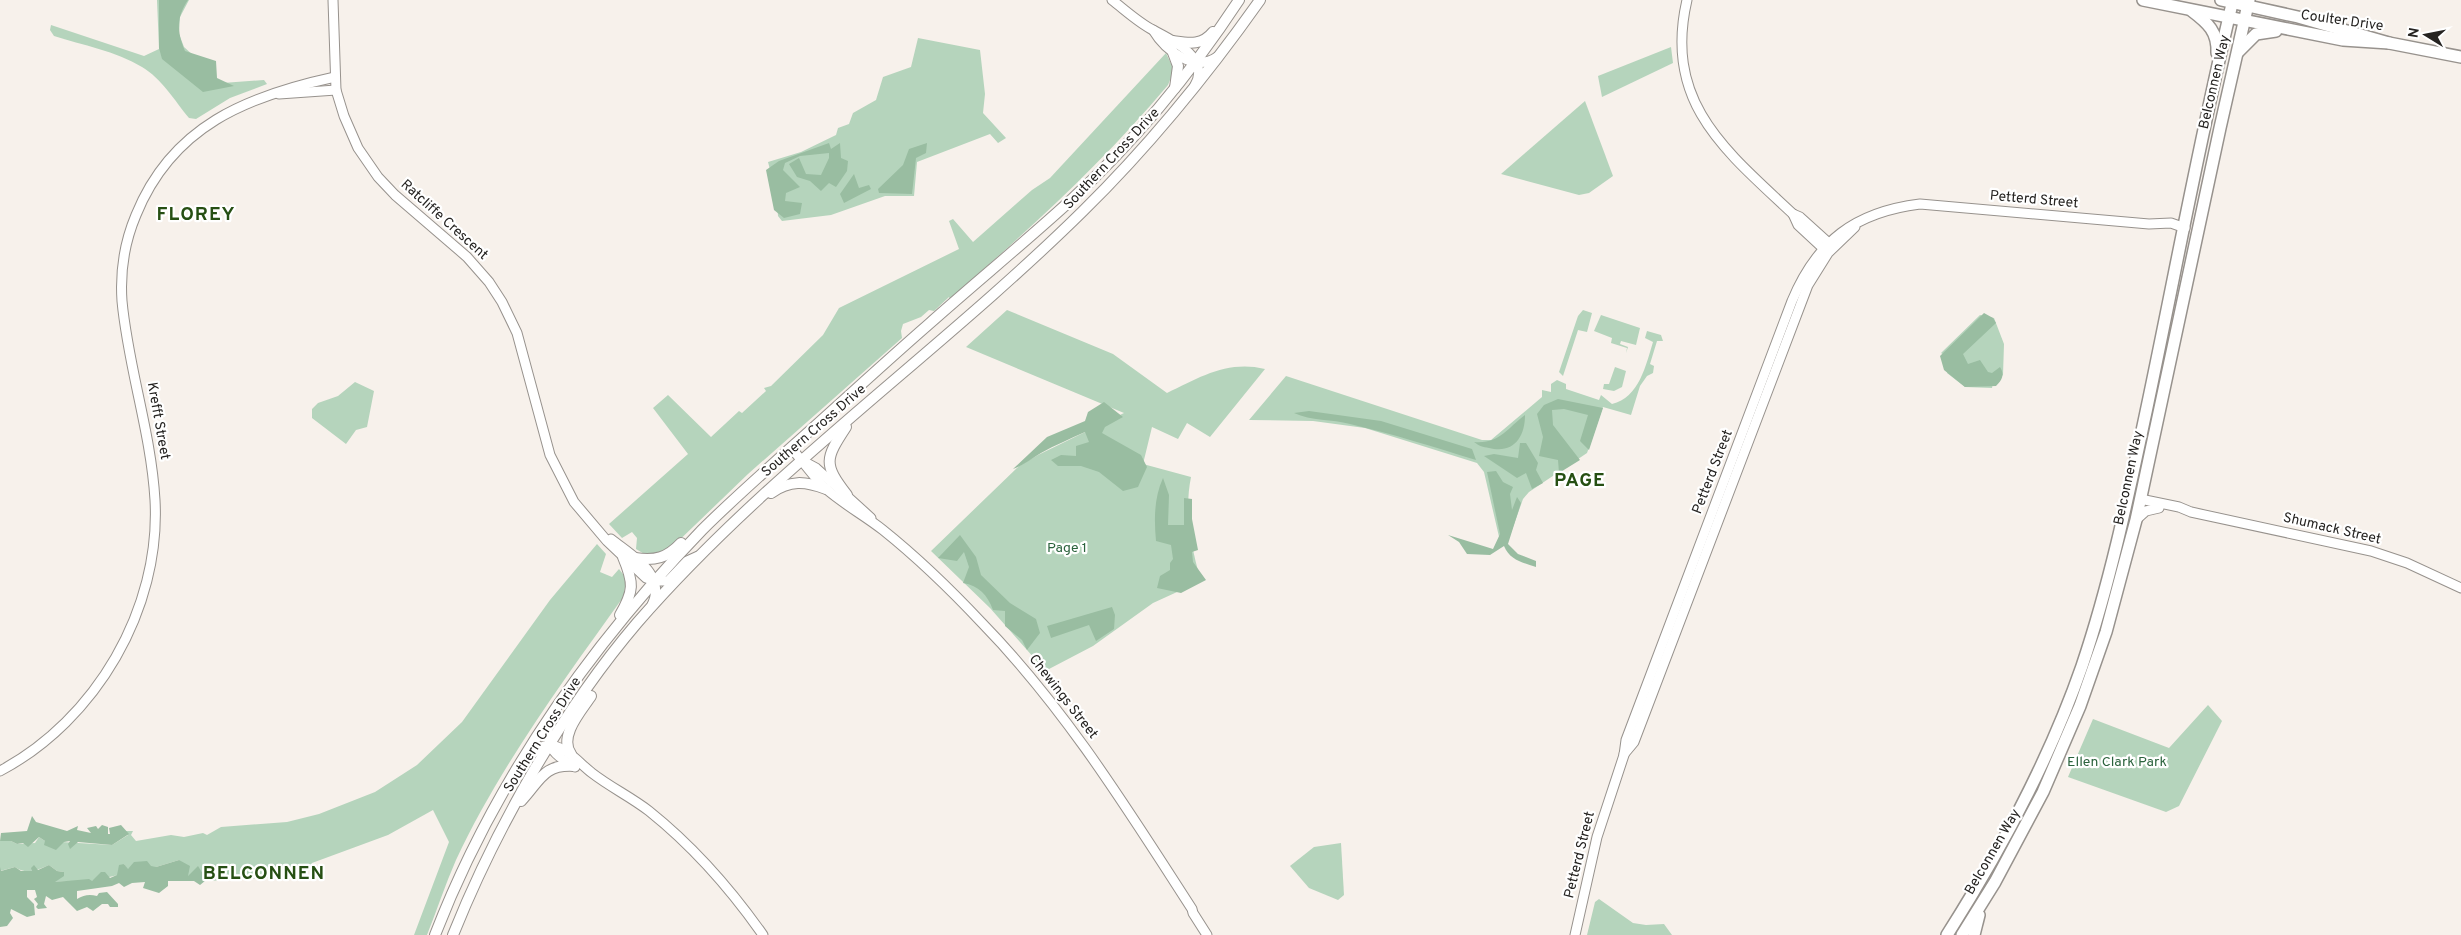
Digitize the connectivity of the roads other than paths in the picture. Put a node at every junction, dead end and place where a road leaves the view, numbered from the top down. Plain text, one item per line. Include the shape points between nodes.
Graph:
1 (333, 0) edge
2 (1112, 0) edge
3 (1260, 0) edge
4 (1687, 0) edge
5 (2143, 0) edge
6 (2268, 0) edge
7 (2228, 1) edge
8 (1237, 3) edge
9 (2248, 3) edge
10 (2189, 9) junction
11 (2229, 16) junction
12 (2298, 16) junction
13 (2244, 20) junction
14 (2296, 31) junction
15 (2389, 43) junction
16 (1172, 45) junction
17 (1223, 52) junction
18 (2236, 55) junction
19 (2461, 57) edge
20 (1196, 62) junction
21 (335, 77) junction
22 (2216, 77) junction
23 (1175, 89) junction
24 (336, 90) junction
25 (276, 94) junction
26 (1187, 98) junction
27 (2202, 210) junction
28 (2185, 228) junction
29 (1828, 248) junction
30 (2193, 250) junction
31 (857, 412) junction
32 (791, 448) junction
33 (803, 460) junction
34 (2134, 467) junction
35 (2145, 478) junction
36 (826, 489) junction
37 (847, 495) junction
38 (2140, 501) junction
39 (2159, 506) junction
40 (740, 515) junction
41 (2136, 520) junction
42 (704, 528) junction
43 (881, 528) junction
44 (2121, 530) junction
45 (625, 553) junction
46 (699, 556) junction
47 (655, 581) junction
48 (2461, 588) edge
49 (650, 609) junction
50 (596, 652) junction
51 (596, 678) junction
52 (549, 718) junction
53 (550, 745) junction
54 (571, 754) junction
55 (518, 766) junction
56 (574, 766) junction
57 (0, 771) edge
58 (592, 773) junction
59 (2031, 787) junction
60 (2043, 792) junction
61 (512, 811) junction
62 (1995, 882) junction
63 (1209, 934) edge
64 (435, 935) edge
65 (453, 935) edge
66 (763, 935) edge
67 (1575, 935) edge
68 (1947, 935) edge
69 (1962, 935) edge
70 (1974, 935) edge

1 - 21 street, Ratcliffe Crescent
2 - 16 street
3 - 17 main road, Southern Cross Drive
4 - 29 street via 1682,27 1682,56 1696,106 1706,124 1724,148 1793,214 1798,225
5 - 10 main road, Coulter Drive
6 - 12 main road
7 - 9 main road, Coulter Drive
7 - 11 main road, Belconnen Way
8 - 16 main road via 1202,41
8 - 20 main road, Southern Cross Drive
9 - 12 main road, Coulter Drive
9 - 13 main road, Belconnen Way
10 - 11 main road, Coulter Drive
10 - 22 main road via 2206,22 2216,36
11 - 13 main road, Coulter Drive
11 - 22 main road, Belconnen Way
12 - 15 main road, Coulter Drive
13 - 14 main road, Coulter Drive
13 - 18 main road, Belconnen Way
14 - 15 main road, Coulter Drive via 2343,40
14 - 18 main road via 2260,32 2245,42
15 - 19 main road, Coulter Drive
16 - 20 street via 1191,54
16 - 23 main road via 1178,66
17 - 20 street via 1206,62
17 - 26 main road, Southern Cross Drive
18 - 27 main road, Belconnen Way
20 - 23 main road, Southern Cross Drive
20 - 26 street via 1197,82
21 - 24 street, Ratcliffe Crescent
21 - 25 street, Krefft Street via 291,87
22 - 28 main road, Belconnen Way
23 - 32 main road, Southern Cross Drive via 1071,200
24 - 25 street, Krefft Street
24 - 45 street, Ratcliffe Crescent via 348,128 378,177 467,257 490,282 517,333 550,455 574,502 602,534
25 - 57 street, Krefft Street via 252,101 215,119 192,135 164,164 130,228 123,266 122,300 150,455 155,500 151,560 137,612 100,683 54,733 32,752
26 - 31 main road, Southern Cross Drive via 1082,212
27 - 28 main road
27 - 30 main road, Belconnen Way
28 - 29 street, Petterd Street via 2171,223 2149,224 1920,204 1884,211 1850,225
28 - 30 main road via 2191,234
28 - 34 main road, Belconnen Way
29 - 67 street, Petterd Street via 1800,280 1626,740 1597,836
30 - 35 main road, Belconnen Way
31 - 33 main road, Southern Cross Drive
31 - 37 main road via 828,459 832,476
32 - 33 street, Chewings Street
32 - 42 main road, Southern Cross Drive
33 - 36 street, Chewings Street via 806,468
33 - 37 street, Chewings Street
33 - 40 main road, Southern Cross Drive
34 - 38 main road via 2134,493
34 - 44 main road, Belconnen Way
35 - 38 main road, Belconnen Way
35 - 39 street via 2149,492
36 - 40 main road via 808,482 789,484
36 - 43 street, Chewings Street
37 - 43 street, Chewings Street
38 - 39 street, Shumack Street
38 - 41 main road, Belconnen Way
38 - 44 main road via 2132,505
39 - 41 street
39 - 48 street, Shumack Street via 2178,513 2191,512 2371,551 2408,563
40 - 46 main road, Southern Cross Drive
41 - 60 main road, Belconnen Way via 2101,648
42 - 45 main road via 696,528 673,552 662,558 647,560
42 - 47 main road, Southern Cross Drive
43 - 63 street, Chewings Street via 983,623 1018,662 1094,760 1192,913
44 - 59 main road, Belconnen Way via 2084,660
45 - 47 street, Ratcliffe Crescent via 650,571
45 - 50 main road via 632,591
46 - 47 street via 687,561 668,581
46 - 49 main road, Southern Cross Drive
47 - 49 street via 656,598
47 - 50 main road, Southern Cross Drive
49 - 51 main road, Southern Cross Drive
50 - 52 main road, Southern Cross Drive
51 - 53 main road, Southern Cross Drive
51 - 54 main road via 593,692 568,737 567,746
52 - 53 street via 547,738
52 - 55 main road, Southern Cross Drive
53 - 54 street
53 - 55 street via 540,747
53 - 56 street via 555,754
53 - 61 main road, Southern Cross Drive
54 - 58 street
55 - 64 main road, Southern Cross Drive via 462,873
56 - 58 street
56 - 61 main road via 562,765 546,772
58 - 66 street via 649,811 696,852 740,902
59 - 60 main road
59 - 68 main road, Belconnen Way via 1996,854
60 - 62 main road, Belconnen Way
61 - 65 main road, Southern Cross Drive
62 - 69 main road, Belconnen Way
62 - 70 main road via 1977,920

